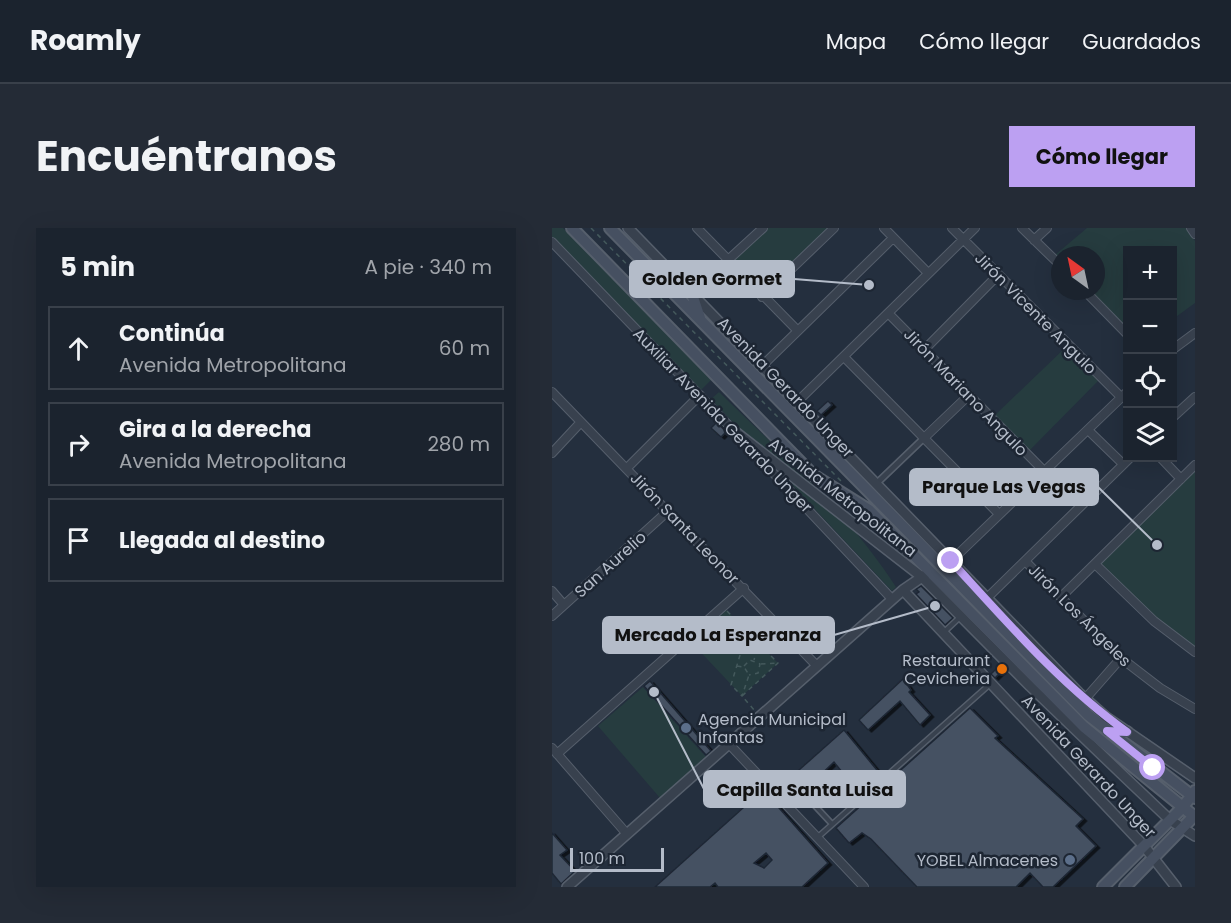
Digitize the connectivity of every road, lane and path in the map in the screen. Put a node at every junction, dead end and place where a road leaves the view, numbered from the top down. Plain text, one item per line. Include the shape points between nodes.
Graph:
1 (572, 228) edge
2 (610, 228) edge
3 (628, 228) edge
4 (696, 228) edge
5 (762, 228) edge
6 (834, 228) edge
7 (884, 228) edge
8 (952, 228) edge
9 (975, 228) edge
10 (1022, 228) edge
11 (1047, 228) edge
12 (1191, 228) edge
13 (1195, 234) edge
14 (893, 238) junction
15 (963, 240) junction
16 (1034, 240) junction
17 (552, 242) edge
18 (1051, 256) edge
19 (728, 260) junction
20 (928, 273) junction
21 (998, 275) junction
22 (693, 297) junction
23 (762, 297) junction
24 (1094, 300) edge
25 (888, 313) junction
26 (701, 321) junction
27 (797, 330) junction
28 (1123, 330) edge
29 (1195, 333) edge
30 (1177, 347) edge
31 (924, 350) junction
32 (843, 357) junction
33 (761, 367) junction
34 (552, 392) edge
35 (700, 395) junction
36 (969, 395) junction
37 (1121, 397) joint
38 (1195, 397) edge
39 (796, 403) junction
40 (1177, 413) edge
41 (581, 422) junction
42 (733, 430) junction
43 (1088, 430) junction
44 (924, 438) junction
45 (552, 453) edge
46 (1125, 462) edge
47 (1165, 462) edge
48 (1123, 464) junction
49 (1195, 465) edge
50 (627, 468) junction
51 (1044, 471) junction
52 (1180, 478) junction
53 (876, 484) junction
54 (668, 511) junction
55 (999, 514) junction
56 (1025, 561) junction
57 (1095, 564) junction
58 (937, 569) junction
59 (744, 588) junction
60 (903, 590) junction
61 (552, 591) edge
62 (1061, 597) junction
63 (892, 599) junction
64 (986, 599) junction
65 (564, 605) junction
66 (726, 609) junction
67 (552, 616) edge
68 (960, 616) junction
69 (705, 622) junction
70 (747, 631) junction
71 (942, 633) junction
72 (724, 641) junction
73 (758, 643) junction
74 (743, 646) junction
75 (757, 649) junction
76 (1195, 652) edge
77 (1121, 658) junction
78 (754, 660) junction
79 (778, 663) junction
80 (760, 664) junction
81 (736, 666) junction
82 (817, 666) junction
83 (744, 667) junction
84 (749, 675) junction
85 (990, 684) junction
86 (741, 696) junction
87 (1085, 699) junction
88 (1194, 707) edge
89 (760, 716) junction
90 (1107, 731) junction
91 (1127, 732) junction
92 (729, 744) junction
93 (555, 751) edge
94 (1195, 778) edge
95 (1194, 795) edge
96 (789, 808) junction
97 (1182, 808) junction
98 (1195, 816) edge
99 (1170, 820) junction
100 (832, 824) junction
101 (1184, 828) junction
102 (627, 834) junction
103 (1195, 836) edge
104 (818, 838) junction
105 (1144, 846) junction
106 (1155, 859) junction
107 (567, 887) edge
108 (864, 887) edge
109 (1102, 887) edge
110 (1125, 887) edge
111 (1176, 887) edge

1 - 58 main road via 813,475 869,510
2 - 26 main road, Avenida Gerardo Unger
3 - 22 street, Avenida Gerardo Unger
4 - 19 street
5 - 19 street
6 - 23 street
7 - 14 street
8 - 15 street, Jirón Vicente Angulo
9 - 15 street
10 - 16 street
11 - 16 street
12 - 13 street
14 - 20 street
14 - 27 street
15 - 20 street
15 - 21 street, Jirón Vicente Angulo
16 - 18 street
17 - 35 street, Auxiliar Avenida Gerardo Unger
19 - 23 street
20 - 25 street
21 - 31 street
21 - 37 street, Jirón Vicente Angulo
22 - 26 main road
22 - 33 street, Avenida Gerardo Unger
23 - 27 street
24 - 28 street
25 - 31 street, Jirón Mariano Angulo
25 - 32 street
26 - 58 main road, Avenida Gerardo Unger
27 - 33 street
29 - 30 street
31 - 36 street, Jirón Mariano Angulo
32 - 39 street
32 - 44 street
33 - 39 street, Avenida Gerardo Unger
34 - 41 street, Jirón Santa Leonor
35 - 42 street, Auxiliar Avenida Gerardo Unger
35 - 50 street
36 - 44 street
36 - 51 street, Jirón Mariano Angulo
37 - 43 street
38 - 40 street
39 - 53 street, Avenida Gerardo Unger
41 - 45 street
41 - 50 street, Jirón Santa Leonor
42 - 58 street, Avenida Metropolitana
42 - 63 street, Auxiliar Avenida Gerardo Unger
43 - 48 street
43 - 51 street
44 - 53 street
44 - 55 street
46 - 48 street
47 - 52 street
48 - 56 street
49 - 52 street
50 - 54 street, Jirón Santa Leonor
51 - 55 street
52 - 57 street
53 - 58 street, Avenida Gerardo Unger
54 - 59 street, Jirón Santa Leonor
54 - 65 street, San Aurelio
55 - 58 street
56 - 62 street, Jirón Los Ángeles
56 - 64 street
57 - 62 street
57 - 76 street via 1154,621
58 - 60 street
58 - 64 street, Avenida Metropolitana
58 - 68 street, Avenida Metropolitana
58 - 90 main road, Avenida Metropolitana
58 - 97 main road, Avenida Metropolitana via 1084,727
59 - 66 street
59 - 82 street, Jirón Santa Leonor
60 - 63 street
60 - 71 street, Avenida Gerardo Unger
61 - 65 street
62 - 77 street, Jirón Los Ángeles
63 - 82 street
64 - 87 street, Avenida Metropolitana
65 - 67 street, San Aurelio
66 - 69 street
66 - 70 path
66 - 72 path
68 - 71 lane
68 - 99 street, Avenida Metropolitana
69 - 72 path
69 - 93 street
70 - 73 path
70 - 74 path
71 - 85 street, Avenida Gerardo Unger
72 - 74 path
73 - 75 path
73 - 79 path
74 - 75 path
74 - 81 path
75 - 78 path
77 - 87 street
77 - 88 street, Jirón Los Ángeles via 1160,688
78 - 80 path
78 - 83 path via 748,660
79 - 80 path
79 - 86 path
80 - 84 path via 758,673
81 - 83 path
81 - 86 path via 731,685
82 - 89 street
83 - 84 path
84 - 86 path
85 - 100 lane
85 - 105 street, Avenida Gerardo Unger
86 - 89 path
87 - 91 street, Avenida Metropolitana
89 - 92 street
90 - 91 main road
90 - 95 main road, Avenida Metropolitana
91 - 94 street, Avenida Metropolitana
92 - 96 street
92 - 102 street
93 - 102 street
95 - 97 main road
96 - 100 lane via 806,793
96 - 104 street
97 - 98 main road, Avenida Metropolitana
97 - 99 main road
98 - 101 main road
99 - 101 street, Avenida Metropolitana
99 - 105 main road
100 - 104 lane
101 - 103 street, Avenida Metropolitana
101 - 106 main road
102 - 107 street
104 - 108 street
105 - 106 street, Avenida Gerardo Unger
105 - 109 main road
106 - 110 main road
106 - 111 street, Avenida Gerardo Unger

